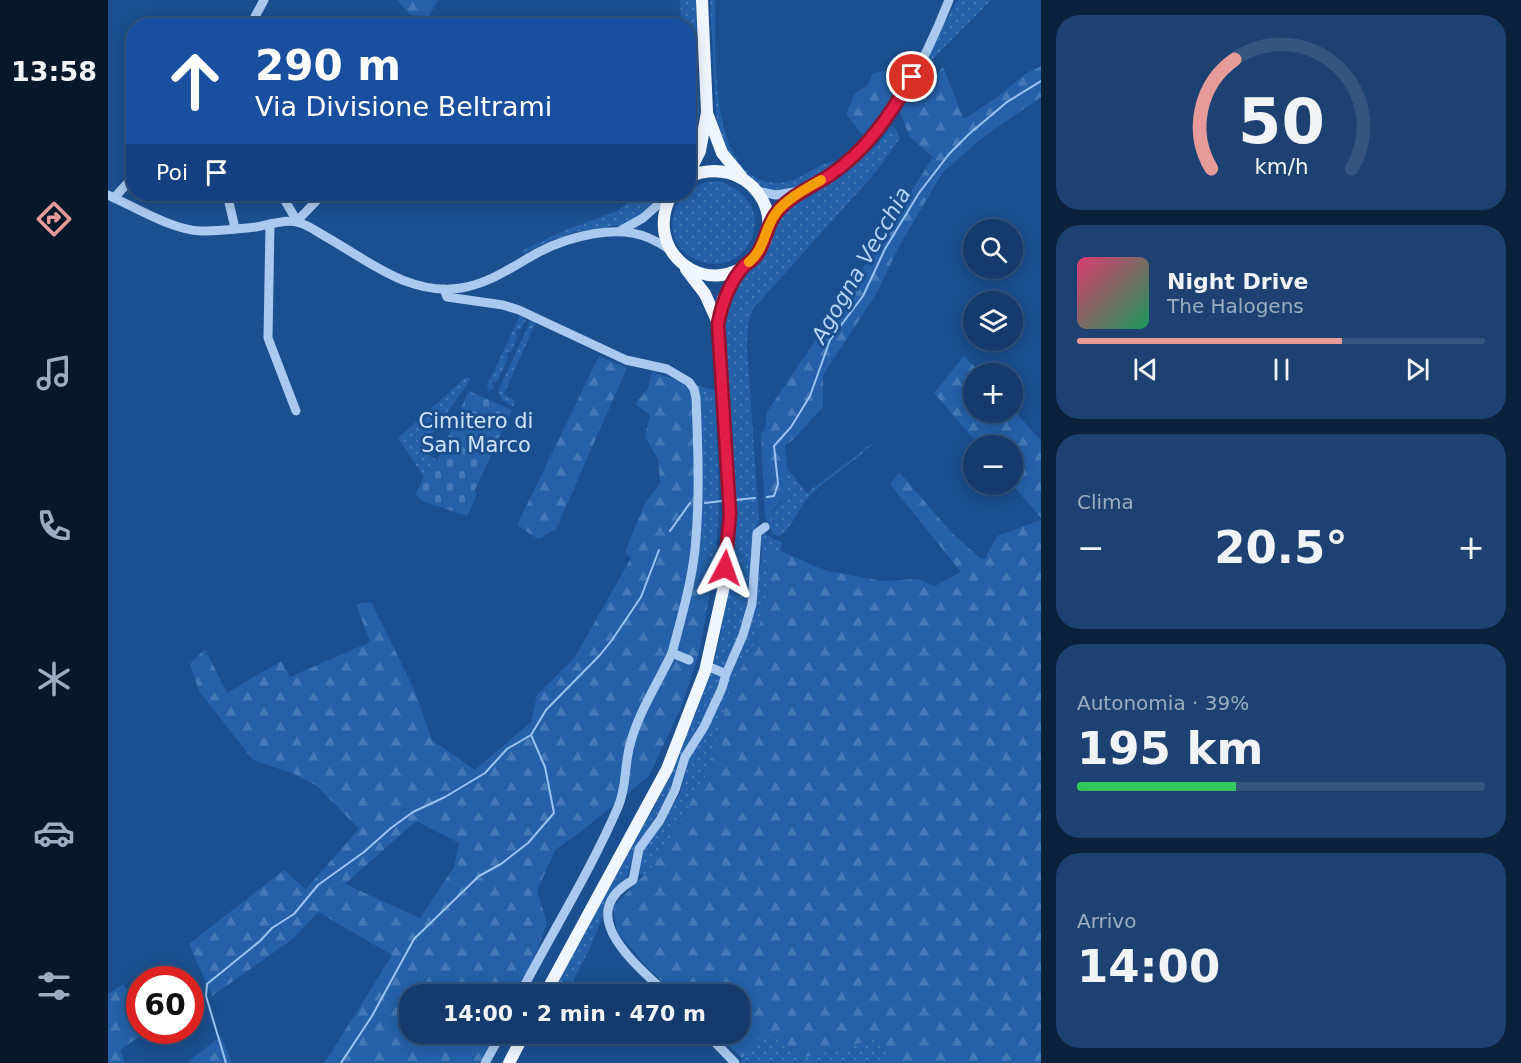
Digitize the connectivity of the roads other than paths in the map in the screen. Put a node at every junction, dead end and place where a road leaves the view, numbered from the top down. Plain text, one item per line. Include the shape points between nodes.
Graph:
1 (264, 0) edge
2 (702, 0) edge
3 (949, 0) edge
4 (254, 18) edge
5 (707, 112) junction
6 (696, 159) edge
7 (696, 173) edge
8 (742, 177) junction
9 (126, 183) edge
10 (803, 190) junction
11 (758, 191) junction
12 (111, 196) edge
13 (229, 201) edge
14 (284, 201) edge
15 (316, 201) edge
16 (663, 201) edge
17 (668, 201) edge
18 (297, 221) junction
19 (270, 224) junction
20 (235, 228) junction
21 (620, 231) junction
22 (767, 232) junction
23 (669, 249) junction
24 (683, 264) junction
25 (743, 267) junction
26 (444, 289) junction
27 (718, 324) junction
28 (296, 411) dead end
29 (765, 527) dead end
30 (672, 653) junction
31 (689, 660) dead end
32 (712, 668) dead end
33 (726, 674) junction
34 (525, 984) edge
35 (550, 984) edge
36 (656, 984) edge
37 (495, 1044) edge
38 (519, 1044) edge
39 (717, 1044) edge
40 (485, 1063) edge
41 (509, 1063) edge
42 (735, 1063) edge

1 - 4 street
2 - 5 main road
3 - 10 street via 912,77 884,123 846,162
5 - 6 main road
5 - 8 main road via 722,153
7 - 8 main road via 714,170
8 - 11 main road
9 - 12 street
10 - 11 street via 776,195
10 - 22 street via 776,213
11 - 22 main road via 768,218
12 - 20 street via 189,230
13 - 20 street
14 - 18 street
15 - 18 street
16 - 21 street via 644,218
17 - 23 main road via 663,219
18 - 19 street
18 - 26 street via 391,277
19 - 20 street
19 - 28 street via 268,338
21 - 23 street via 648,237
21 - 26 street via 561,243 488,281
22 - 25 main road via 754,258
23 - 24 main road
24 - 25 main road via 713,275
24 - 27 main road via 705,294
25 - 27 main road via 723,299
26 - 30 street via 447,297 504,305 626,360 667,369 694,389 699,485 695,551
27 - 35 main road via 730,514 724,586 705,671 667,769
29 - 33 street via 757,533 752,604
30 - 31 street
30 - 34 street via 629,746 625,789 618,807
32 - 33 street
33 - 36 street via 708,719 685,757 675,790 639,849 633,880 612,897 607,913 611,934
37 - 40 street
38 - 41 main road
39 - 42 street

